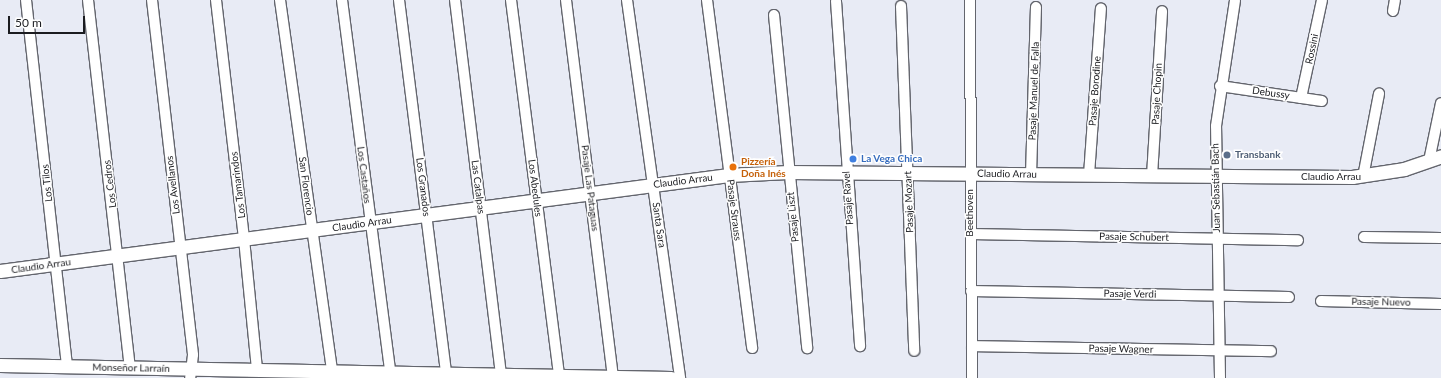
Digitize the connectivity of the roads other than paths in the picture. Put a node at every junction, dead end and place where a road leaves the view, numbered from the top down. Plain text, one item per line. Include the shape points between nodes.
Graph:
1 (26, 0) edge
2 (88, 0) edge
3 (152, 0) edge
4 (216, 0) edge
5 (280, 0) edge
6 (342, 0) edge
7 (400, 0) edge
8 (455, 0) edge
9 (511, 0) edge
10 (566, 0) edge
11 (627, 0) edge
12 (707, 0) edge
13 (970, 0) edge
14 (1236, 0) edge
15 (1322, 0) edge
16 (1395, 0) edge
17 (836, 1) dead end
18 (901, 6) dead end
19 (1036, 7) dead end
20 (1101, 8) dead end
21 (1162, 11) dead end
22 (1393, 11) dead end
23 (774, 15) dead end
24 (1220, 86) junction
25 (1379, 94) dead end
26 (1301, 98) junction
27 (1322, 100) dead end
28 (1441, 103) edge
29 (1435, 159) edge
30 (788, 172) junction
31 (846, 173) junction
32 (908, 173) junction
33 (970, 174) junction
34 (730, 175) junction
35 (1031, 175) junction
36 (1089, 175) junction
37 (1152, 176) junction
38 (1216, 176) junction
39 (1363, 177) junction
40 (653, 185) junction
41 (591, 193) junction
42 (537, 200) junction
43 (481, 208) junction
44 (427, 215) junction
45 (370, 223) junction
46 (312, 230) junction
47 (971, 234) junction
48 (1364, 237) dead end
49 (1217, 238) junction
50 (1441, 238) edge
51 (244, 239) junction
52 (1298, 240) dead end
53 (180, 248) junction
54 (118, 256) junction
55 (56, 264) junction
56 (0, 272) edge
57 (971, 291) junction
58 (1218, 296) junction
59 (1289, 297) dead end
60 (1321, 301) dead end
61 (1441, 304) edge
62 (860, 346) dead end
63 (972, 346) junction
64 (752, 348) dead end
65 (807, 348) dead end
66 (1219, 350) junction
67 (914, 351) dead end
68 (1271, 351) dead end
69 (0, 365) edge
70 (68, 366) junction
71 (130, 368) junction
72 (257, 370) junction
73 (332, 372) junction
74 (190, 374) edge
75 (446, 374) junction
76 (391, 375) edge
77 (501, 375) junction
78 (559, 376) junction
79 (580, 377) edge
80 (613, 377) junction
81 (671, 378) edge
82 (680, 378) edge
83 (972, 378) edge
84 (1220, 378) edge

1 - 55 street, Los Tilos
2 - 54 street, Los Cedros
3 - 53 street, Los Avellanos
4 - 51 street, Los Tamarindos
5 - 46 street, San Florencio
6 - 45 street, Los Castaños
7 - 44 street, Los Granados
8 - 43 street, Las Catalpas
9 - 42 street, Los Abedules
10 - 41 street, Pasaje Las Pataguas
11 - 40 street, Santa Sara
12 - 34 street, Pasaje Strauss
13 - 33 street, Beethoven
14 - 24 street, Juan Sebastián Bach
15 - 26 street, Rossini
16 - 22 street
17 - 31 street, Pasaje Ravel
18 - 32 street, Pasaje Mozart
19 - 35 street, Pasaje Manuel de Falla
20 - 36 street, Pasaje Borodine
21 - 37 street, Pasaje Chopin
23 - 30 street, Pasaje Liszt via 789,152
24 - 26 street, Debussy
24 - 38 street, Juan Sebastián Bach via 1216,126
25 - 39 street
26 - 27 street, Debussy
28 - 29 street
29 - 39 street, Claudio Arrau via 1404,169
30 - 31 street, Claudio Arrau
30 - 34 street, Claudio Arrau
30 - 65 street, Pasaje Liszt
31 - 32 street, Claudio Arrau
31 - 62 street, Pasaje Ravel
32 - 33 street, Claudio Arrau
32 - 67 street, Pasaje Mozart
33 - 35 street, Claudio Arrau
33 - 47 street, Beethoven
34 - 40 street, Claudio Arrau
34 - 64 street, Pasaje Strauss
35 - 36 street, Claudio Arrau
36 - 37 street, Claudio Arrau
37 - 38 street, Claudio Arrau
38 - 39 street, Claudio Arrau
38 - 49 street, Juan Sebastián Bach
40 - 41 street, Claudio Arrau
40 - 82 street, Santa Sara
41 - 42 street, Claudio Arrau
41 - 80 street, Pasaje Las Pataguas
42 - 43 street, Claudio Arrau
42 - 78 street, Los Abedules
43 - 44 street, Claudio Arrau
43 - 77 street, Las Catalpas
44 - 45 street, Claudio Arrau
44 - 75 street, Los Granados
45 - 46 street, Claudio Arrau
45 - 76 street, Los Castaños
46 - 51 street, Claudio Arrau
46 - 73 street, San Florencio
47 - 49 street, Pasaje Schubert
47 - 57 street, Beethoven
48 - 50 street
49 - 52 street, Pasaje Schubert
49 - 58 street, Juan Sebastián Bach
51 - 53 street, Claudio Arrau
51 - 72 street, Los Tamarindos
53 - 54 street, Claudio Arrau
53 - 74 street, Los Avellanos via 193,355
54 - 55 street, Claudio Arrau
54 - 71 street, Los Cedros
55 - 56 street, Claudio Arrau
55 - 70 street, Los Tilos
57 - 58 street, Pasaje Verdi
57 - 63 street, Beethoven
58 - 59 street, Pasaje Verdi
58 - 66 street, Juan Sebastián Bach
60 - 61 street, Pasaje Nuevo
63 - 66 street, Pasaje Wagner
63 - 83 street, Beethoven
66 - 68 street, Pasaje Wagner
66 - 84 street, Juan Sebastián Bach
69 - 70 street, Monseñor Larraín
70 - 71 street, Monseñor Larraín
71 - 74 street, Monseñor Larraín
72 - 73 street, Monseñor Larraín
72 - 74 street, Monseñor Larraín
73 - 76 street, Monseñor Larraín
75 - 76 street, Monseñor Larraín
75 - 77 street, Monseñor Larraín
77 - 78 street, Monseñor Larraín
78 - 79 street, Monseñor Larraín
79 - 80 street, Monseñor Larraín
80 - 81 street, Monseñor Larraín

